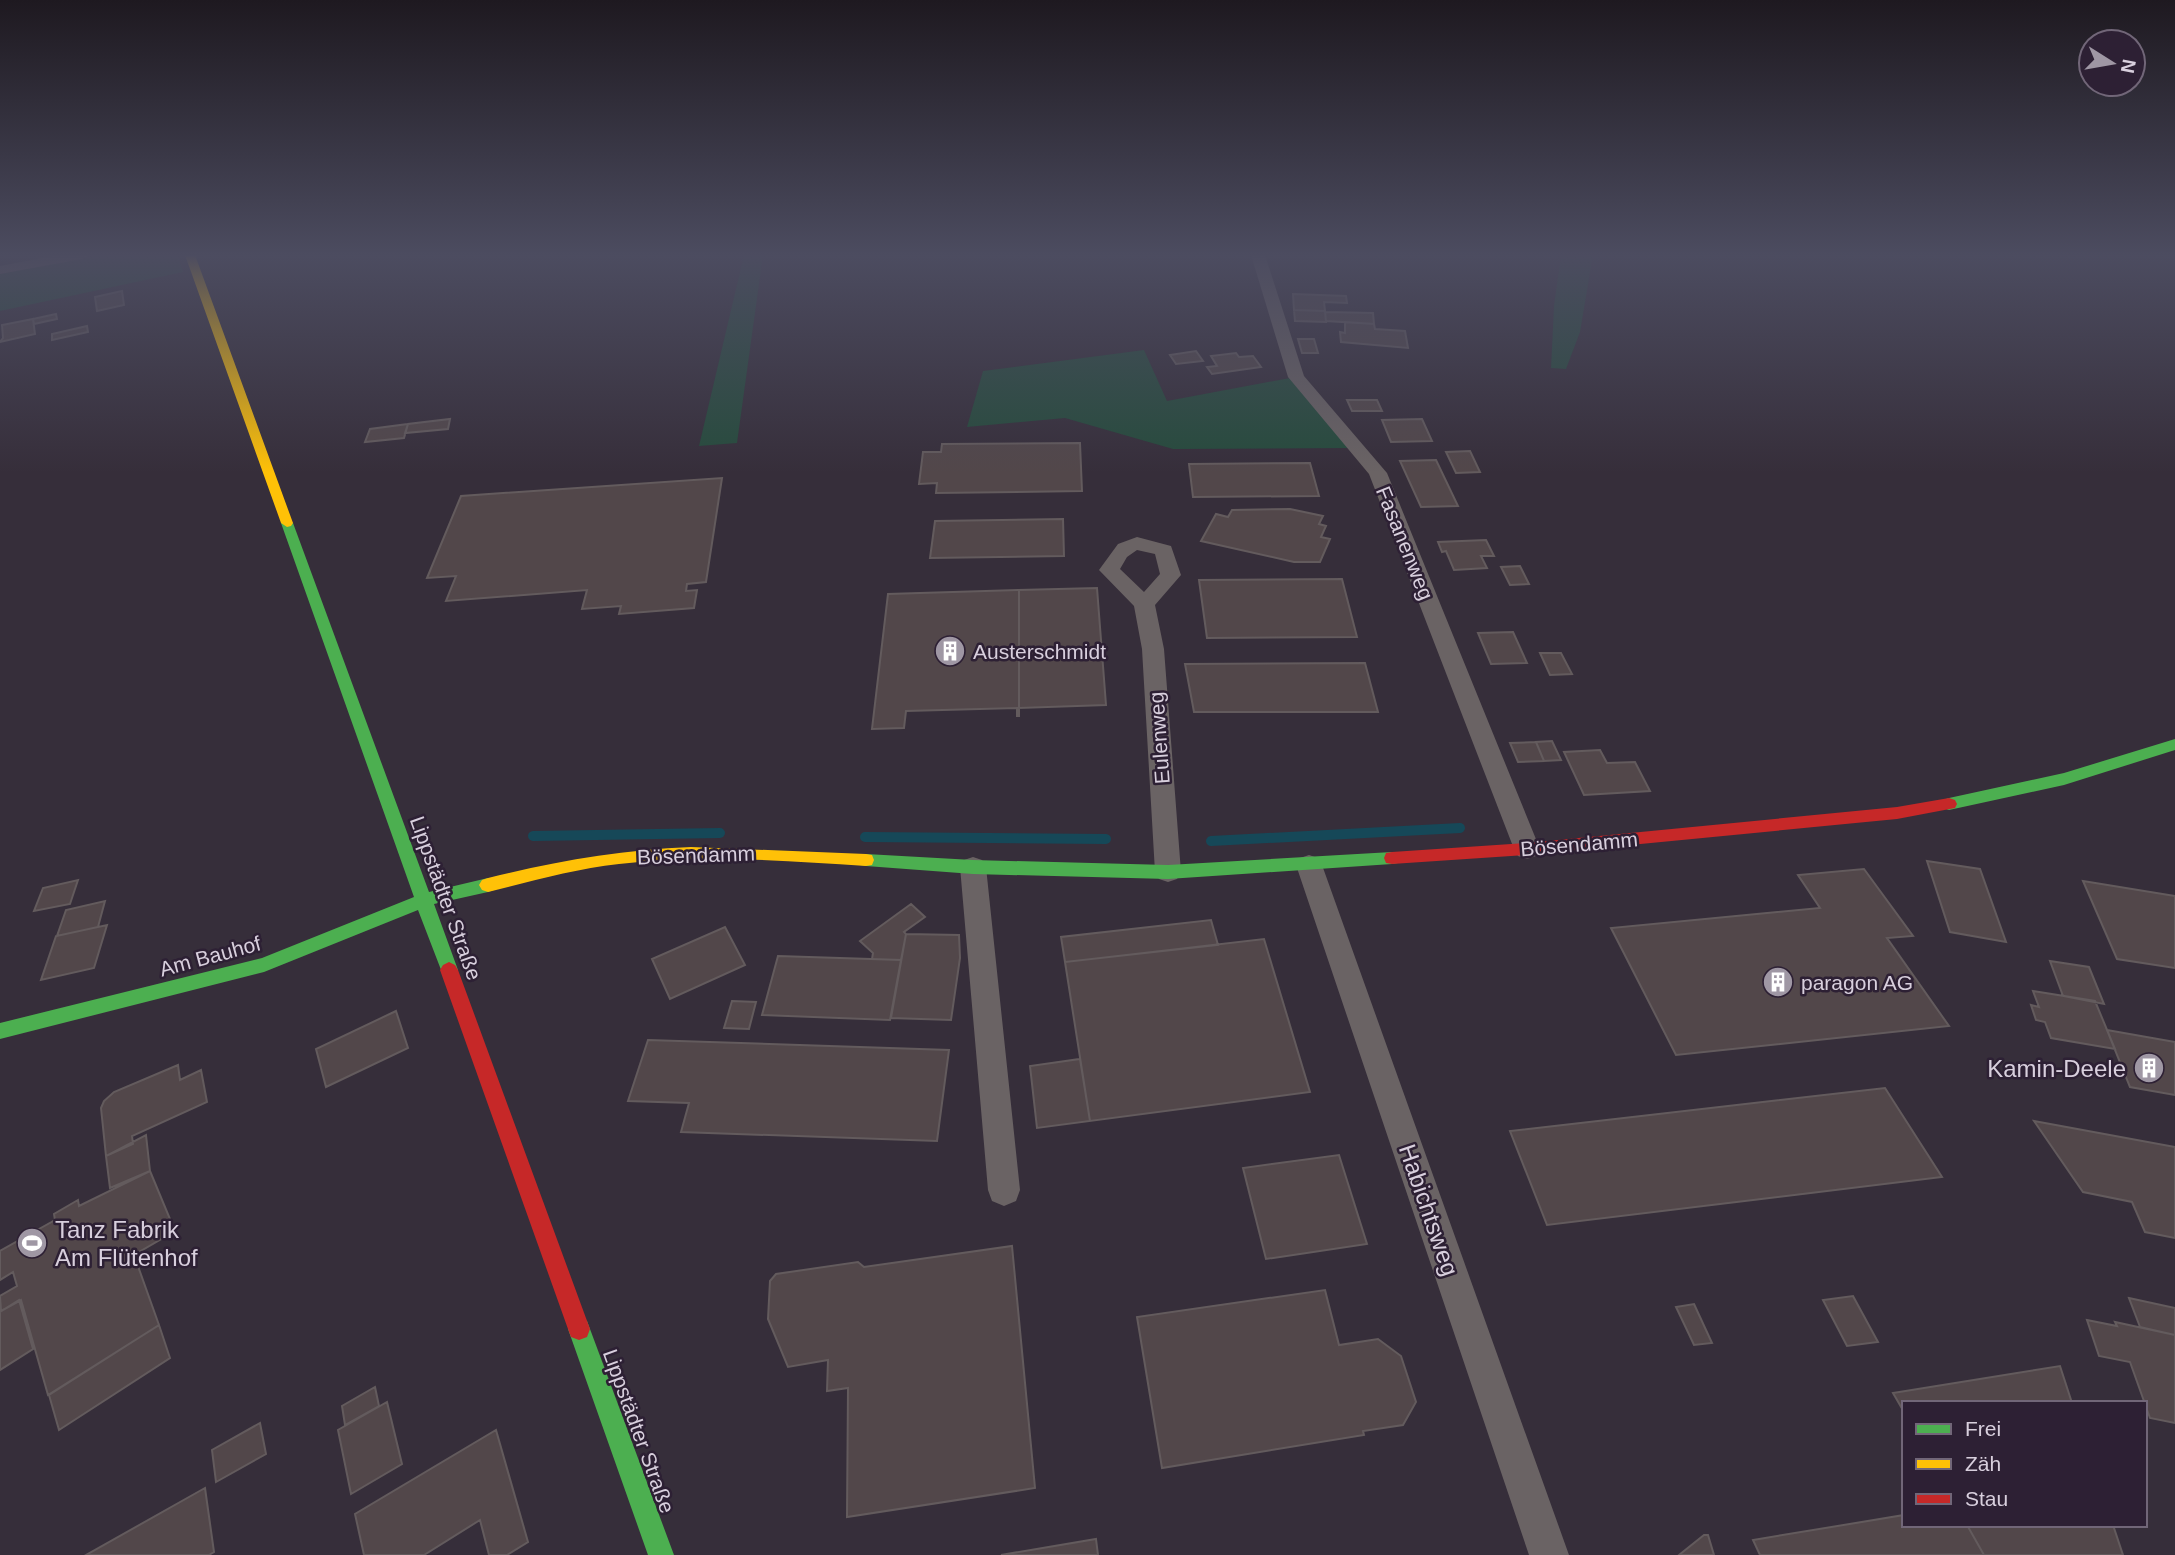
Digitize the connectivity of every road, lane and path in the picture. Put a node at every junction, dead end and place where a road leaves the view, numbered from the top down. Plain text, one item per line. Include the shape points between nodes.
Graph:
1 (216, 328) edge
2 (1281, 328) edge
3 (1144, 604) dead end
4 (2175, 744) edge
5 (1527, 849) junction
6 (1309, 865) junction
7 (973, 867) junction
8 (1168, 872) junction
9 (424, 900) junction
10 (0, 1031) edge
11 (1004, 1190) dead end
12 (661, 1555) edge
13 (1549, 1555) edge

1 - 9 main road, Lippstädter Straße
2 - 5 street, Fasanenweg via 1296,377 1378,473
3 - 8 street, Eulenweg via 1153,649
4 - 5 main road, Bösendamm via 2112,767 2012,793 1898,813
5 - 6 main road, Bösendamm
6 - 8 main road, Bösendamm
6 - 13 street, Habichtsweg
7 - 8 main road, Bösendamm
7 - 9 main road, Bösendamm via 751,853 642,856 587,862
7 - 11 street
9 - 10 main road, Am Bauhof via 264,965
9 - 12 main road, Lippstädter Straße

